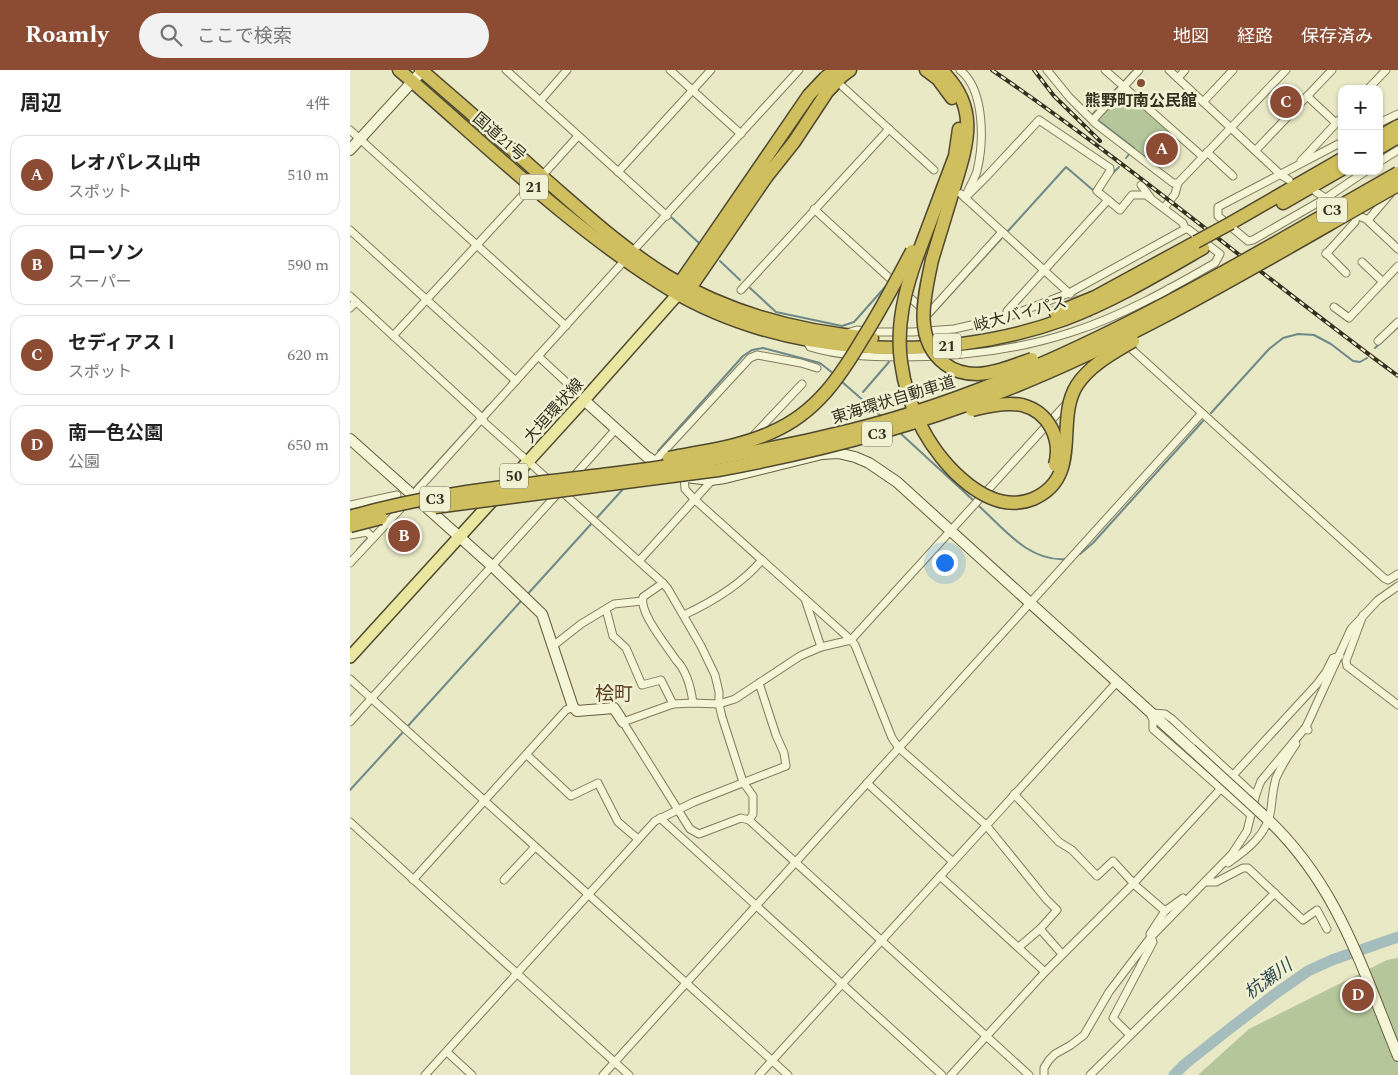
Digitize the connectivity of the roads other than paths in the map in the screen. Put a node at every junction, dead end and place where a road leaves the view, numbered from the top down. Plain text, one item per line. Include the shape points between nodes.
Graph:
1 (399, 70) edge
2 (422, 70) edge
3 (506, 70) edge
4 (567, 70) edge
5 (670, 70) edge
6 (711, 70) edge
7 (799, 70) edge
8 (835, 70) edge
9 (850, 70) edge
10 (926, 70) edge
11 (941, 70) edge
12 (960, 70) edge
13 (1047, 70) edge
14 (1104, 70) edge
15 (1138, 70) edge
16 (1169, 70) edge
17 (1186, 70) edge
18 (1232, 70) edge
19 (1286, 70) edge
20 (1332, 70) edge
21 (1386, 70) edge
22 (1178, 78) junction
23 (412, 82) junction
24 (1372, 85) edge
25 (1123, 86) junction
26 (843, 87) dead end
27 (693, 90) junction
28 (1307, 96) junction
29 (540, 101) junction
30 (1203, 102) junction
31 (1398, 114) edge
32 (1093, 120) junction
33 (1383, 121) edge
34 (1336, 123) joint
35 (1398, 126) edge
36 (1230, 127) junction
37 (889, 128) junction
38 (350, 130) edge
39 (741, 134) junction
40 (1383, 135) edge
41 (578, 136) junction
42 (1398, 137) edge
43 (360, 139) junction
44 (1338, 144) edge
45 (1383, 146) edge
46 (350, 150) edge
47 (1256, 150) junction
48 (1398, 150) edge
49 (1205, 154) junction
50 (1383, 159) edge
51 (1338, 161) edge
52 (1298, 164) junction
53 (934, 170) dead end
54 (1338, 171) edge
55 (618, 172) junction
56 (1398, 173) edge
57 (1281, 175) junction
58 (1360, 175) edge
59 (542, 176) junction
60 (1233, 176) dead end
61 (953, 177) junction
62 (1289, 180) dead end
63 (1178, 183) junction
64 (532, 185) junction
65 (1141, 185) dead end
66 (1398, 185) edge
67 (1398, 190) edge
68 (1316, 192) dead end
69 (963, 196) junction
70 (1150, 198) junction
71 (1326, 198) junction
72 (1108, 200) junction
73 (1164, 208) junction
74 (814, 210) junction
75 (1356, 215) junction
76 (667, 216) junction
77 (1368, 220) junction
78 (1234, 226) junction
79 (1185, 229) junction
80 (350, 230) edge
81 (1002, 232) junction
82 (477, 245) junction
83 (1200, 245) junction
84 (1398, 249) edge
85 (628, 256) junction
86 (922, 256) junction
87 (1272, 256) junction
88 (1362, 262) dead end
89 (1398, 266) edge
90 (1044, 271) junction
91 (1346, 273) dead end
92 (1217, 275) junction
93 (1383, 282) junction
94 (683, 288) junction
95 (1168, 289) junction
96 (741, 290) dead end
97 (1071, 295) junction
98 (350, 296) edge
99 (428, 300) junction
100 (356, 302) junction
101 (1334, 307) dead end
102 (350, 308) edge
103 (1007, 317) junction
104 (1098, 320) junction
105 (1397, 324) edge
106 (566, 326) junction
107 (394, 336) junction
108 (846, 336) junction
109 (805, 339) junction
110 (1123, 341) junction
111 (1378, 341) dead end
112 (538, 356) junction
113 (817, 368) dead end
114 (516, 381) junction
115 (802, 384) dead end
116 (581, 396) junction
117 (1202, 413) junction
118 (481, 419) junction
119 (616, 430) junction
120 (350, 439) edge
121 (808, 452) junction
122 (528, 461) junction
123 (654, 462) junction
124 (684, 476) junction
125 (711, 480) junction
126 (521, 485) junction
127 (561, 491) junction
128 (397, 495) dead end
129 (412, 495) junction
130 (694, 499) junction
131 (350, 506) edge
132 (350, 517) edge
133 (350, 526) edge
134 (950, 531) junction
135 (350, 535) edge
136 (459, 537) junction
137 (373, 538) junction
138 (762, 560) junction
139 (639, 561) junction
140 (350, 563) edge
141 (492, 566) junction
142 (1398, 574) edge
143 (663, 583) junction
144 (1398, 586) edge
145 (805, 598) junction
146 (642, 601) junction
147 (1030, 603) junction
148 (606, 609) junction
149 (684, 615) junction
150 (1363, 615) junction
151 (851, 640) junction
152 (554, 646) junction
153 (821, 647) junction
154 (1340, 656) junction
155 (350, 657) edge
156 (350, 679) edge
157 (1117, 682) junction
158 (759, 683) junction
159 (372, 699) junction
160 (693, 703) junction
161 (673, 704) junction
162 (719, 704) junction
163 (1398, 706) edge
164 (573, 708) junction
165 (1150, 713) junction
166 (350, 722) edge
167 (623, 722) junction
168 (1306, 727) junction
169 (899, 748) junction
170 (527, 755) junction
171 (1232, 775) junction
172 (743, 782) junction
173 (867, 783) junction
174 (1220, 788) junction
175 (1014, 794) junction
176 (1256, 794) junction
177 (484, 801) junction
178 (678, 810) junction
179 (1251, 815) junction
180 (660, 818) junction
181 (1268, 819) junction
182 (749, 820) junction
183 (350, 822) edge
184 (986, 825) junction
185 (638, 840) junction
186 (535, 847) junction
187 (953, 862) junction
188 (796, 863) junction
189 (1223, 864) junction
190 (940, 876) junction
191 (413, 880) junction
192 (504, 880) dead end
193 (1134, 882) junction
194 (1205, 882) junction
195 (1194, 892) junction
196 (1275, 893) junction
197 (588, 895) junction
198 (756, 906) junction
199 (1165, 911) junction
200 (1040, 929) junction
201 (1327, 929) dead end
202 (1150, 938) junction
203 (881, 941) junction
204 (1019, 948) junction
205 (1062, 954) junction
206 (1045, 972) junction
207 (516, 974) junction
208 (842, 984) junction
209 (687, 985) junction
210 (1130, 1035) junction
211 (985, 1037) junction
212 (446, 1052) junction
213 (1398, 1056) edge
214 (772, 1060) junction
215 (615, 1062) junction
216 (426, 1075) edge
217 (472, 1075) edge
218 (603, 1075) edge
219 (629, 1075) edge
220 (759, 1075) edge
221 (788, 1075) edge
222 (942, 1075) edge
223 (951, 1075) edge
224 (1029, 1075) edge
225 (1044, 1075) edge
226 (1090, 1075) edge

1 - 23 highway, 国道21号 / 21
2 - 23 street
2 - 59 highway, 国道21号 / 21
3 - 29 street
4 - 29 street
5 - 27 street
6 - 27 street
7 - 39 street
8 - 94 highway via 809,95
9 - 94 highway via 827,92 794,142
10 - 61 highway via 946,88 956,108 958,143
11 - 61 highway via 956,87 966,118 966,148
12 - 69 street via 972,83 979,105 981,144 976,172
13 - 32 street
14 - 25 street
15 - 25 street
16 - 22 street
17 - 22 street
18 - 30 street
19 - 36 street
20 - 28 street
21 - 24 street
22 - 30 street
23 - 43 street
23 - 64 highway, 国道21号 / 21
25 - 32 street
25 - 49 street
26 - 37 street
27 - 39 street
27 - 55 street
28 - 34 street
28 - 47 street
29 - 41 street
30 - 36 street
31 - 33 street
32 - 63 street via 1173,183
34 - 52 street
35 - 40 highway
36 - 47 street
36 - 49 street
37 - 53 street
37 - 74 street
38 - 43 street
39 - 76 street
41 - 55 street
41 - 59 street
42 - 45 highway
43 - 46 street
43 - 82 street
44 - 52 street
47 - 57 street
48 - 50 street
49 - 60 street
49 - 63 street
51 - 78 highway, 岐大バイパス / 21
52 - 57 street
54 - 78 highway, 岐大バイパス / 21
55 - 76 street
56 - 92 highway, 東海環状自動車道 / C3, bridge
57 - 62 street
57 - 71 street via 1218,207 1218,216 1248,241
58 - 71 street
59 - 85 highway, 国道21号 / 21 via 607,233
61 - 86 highway
61 - 86 highway
63 - 73 street via 1175,194
64 - 82 street
64 - 85 highway, 国道21号 / 21
65 - 70 street
66 - 87 highway, 東海環状自動車道 / C3, bridge
67 - 77 street via 1388,196
68 - 71 street
69 - 72 street via 987,176 1039,120 1110,168 1097,189
69 - 81 street
70 - 72 street via 1143,194 1132,195 1120,210
70 - 73 street
71 - 75 street
72 - 90 street
73 - 79 street via 1183,223
74 - 81 street via 928,314
74 - 96 street
75 - 77 street
75 - 91 street via 1354,222 1326,253
76 - 85 street
77 - 84 street
78 - 83 highway, 岐大バイパス / 21
79 - 95 street via 1220,254 1215,263
79 - 97 street
80 - 99 street
81 - 90 street
82 - 99 street
82 - 106 street
83 - 108 highway, 岐大バイパス / 21 via 1063,311 1012,327 928,340
83 - 109 highway, 岐大バイパス / 21 via 1124,293 1066,319 1015,335 929,348 847,345
85 - 94 highway, 国道21号 / 21
85 - 106 street
86 - 87 highway, bridge via 908,283 900,328 901,362 913,408 941,457 962,479 986,496 1014,503 1042,494 1055,481 1066,454 1069,406 1077,385 1091,369 1118,349
86 - 92 highway, bridge via 923,313 928,343 948,366 976,374 1002,369 1068,346
86 - 121 highway, bridge via 911,302 907,345 914,392 919,405 927,420 930,428 958,465 991,490 1009,495 1027,493 1040,486 1051,474 1058,451 1051,426 1030,408 1008,404 980,408 944,418 936,421 927,424 892,434
86 - 126 highway, bridge via 832,386 812,407 787,425 738,444
87 - 121 highway, 東海環状自動車道 / C3, bridge via 1149,324 1031,380 904,426
88 - 93 street
89 - 93 street
90 - 97 street
90 - 103 street via 1007,311
92 - 126 highway, 東海環状自動車道 / C3, bridge via 1141,317 1065,353 988,386 903,416 714,460
93 - 101 street via 1349,318
94 - 108 highway, 岐大バイパス / 21 via 756,316
94 - 109 highway, 岐大バイパス / 21 via 719,314
94 - 116 main road, 大垣環状線 / 50
95 - 104 street
95 - 110 street
97 - 103 street
98 - 100 street
99 - 107 street
99 - 114 street
100 - 102 street
100 - 107 street
103 - 108 street via 954,329 895,333 857,330
104 - 109 street via 1040,341 932,357 853,355 810,347
104 - 110 street
105 - 111 street
106 - 112 street
107 - 118 street
110 - 117 street
110 - 134 street
112 - 114 street
112 - 116 street
113 - 123 street via 757,355 750,358
114 - 118 street
115 - 125 street
116 - 119 street
116 - 122 main road, 大垣環状線 / 50
117 - 142 street via 1384,578 1388,580
117 - 147 street
118 - 122 street
118 - 129 street
119 - 123 street
119 - 127 street
120 - 129 street
121 - 133 highway, 東海環状自動車道 / C3, bridge via 708,471 448,505
122 - 127 street
122 - 136 main road, 大垣環状線 / 50
123 - 124 street
124 - 125 street
124 - 130 street via 685,489
125 - 130 street
125 - 134 street via 838,453 869,463 897,482
126 - 132 highway, 東海環状自動車道 / C3, bridge via 411,503
127 - 139 street
127 - 141 street
128 - 131 street
129 - 136 street
129 - 137 street
130 - 138 street
130 - 139 street
134 - 147 street
134 - 151 street
135 - 137 street via 367,532
136 - 141 street
136 - 155 main road, 大垣環状線 / 50
137 - 140 street
138 - 145 street
138 - 149 street via 727,591
139 - 143 street
141 - 152 street via 544,617
141 - 159 street
143 - 146 street
143 - 149 street
144 - 150 street
145 - 151 street
145 - 153 street
146 - 148 street via 614,604
146 - 160 street via 647,616 682,665
147 - 157 street
147 - 169 street
148 - 152 street
148 - 161 street via 613,636 626,648 642,685 661,680
149 - 162 street via 715,675
150 - 154 street via 1351,629
150 - 163 street via 1346,661
151 - 153 street
151 - 169 street
152 - 164 street
153 - 158 street via 800,656
154 - 168 street
154 - 171 street via 1333,658 1317,684
156 - 159 street
157 - 165 street
157 - 175 street
158 - 162 street via 735,699
158 - 172 street via 786,766
159 - 166 street
159 - 177 street
160 - 161 street
160 - 162 street
161 - 167 street
162 - 172 street
164 - 167 street via 577,711 614,708
164 - 170 street via 566,710
165 - 171 street via 1165,714 1172,719
165 - 174 street via 1153,729
165 - 181 street, bridge
167 - 178 street
168 - 176 street via 1266,773
168 - 181 street via 1308,730 1276,778
169 - 173 street
169 - 184 street
170 - 177 street
170 - 185 street via 571,796 598,782 618,822
171 - 174 street
171 - 176 street
172 - 178 street
172 - 182 street via 753,796 753,814
173 - 187 street
173 - 188 street
174 - 179 street
174 - 193 street
175 - 184 street
175 - 193 street via 1096,876 1113,860
176 - 179 street
177 - 186 street
177 - 191 street
178 - 180 street
178 - 182 street via 690,828 699,834 741,818
179 - 189 street via 1243,837
180 - 185 street
180 - 198 street
181 - 189 street via 1254,842
181 - 213 street via 1306,861 1338,912
182 - 188 street
183 - 191 street
184 - 187 street
184 - 200 street via 1057,910
185 - 197 street
186 - 192 street
186 - 197 street
187 - 190 street
188 - 198 street
188 - 203 street
189 - 194 street
190 - 203 street
190 - 204 street
191 - 207 street
193 - 199 street
193 - 205 street
194 - 195 street
194 - 196 street via 1216,882 1248,868
195 - 199 street
195 - 202 street
196 - 201 street via 1303,920 1317,910
196 - 210 street
197 - 207 street
197 - 209 street
198 - 208 street
198 - 209 street
199 - 202 street
200 - 204 street
200 - 205 street
202 - 210 street via 1153,942 1113,1018
202 - 225 street via 1109,992 1084,1035 1048,1060
203 - 208 street
203 - 211 street
204 - 206 street
205 - 206 street
206 - 211 street
207 - 212 street
207 - 215 street
208 - 214 street
208 - 222 street
209 - 214 street
209 - 215 street
210 - 226 street
211 - 223 street
211 - 224 street
212 - 216 street
212 - 217 street
214 - 220 street
214 - 221 street
215 - 218 street
215 - 219 street

